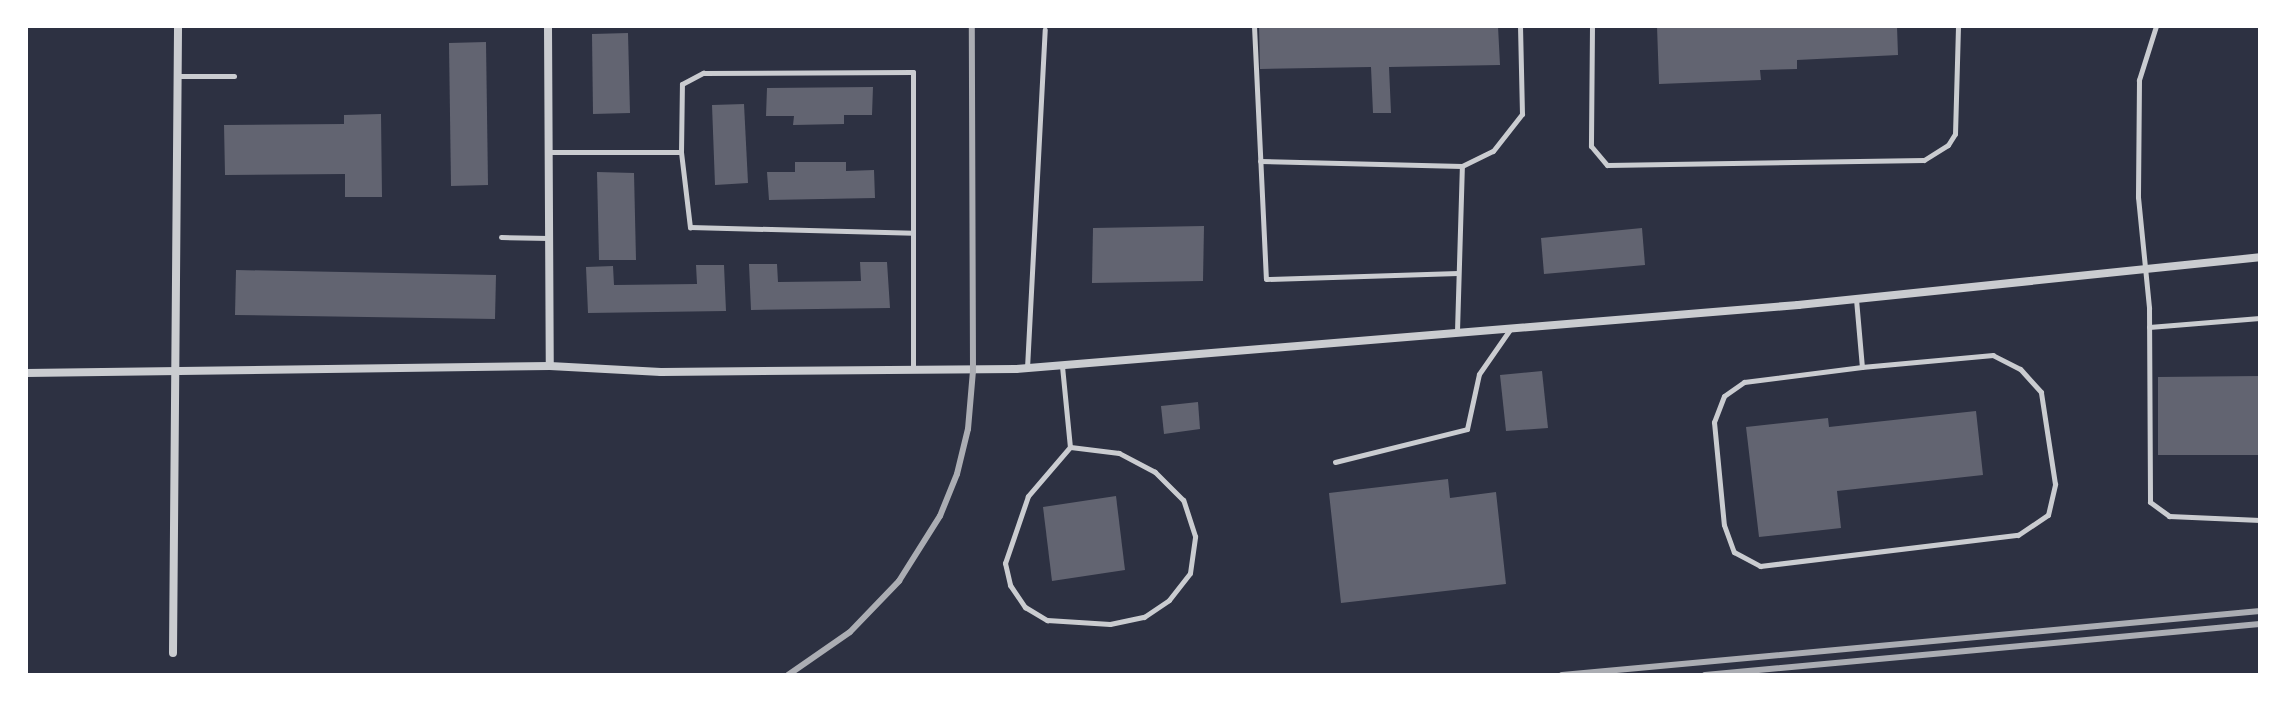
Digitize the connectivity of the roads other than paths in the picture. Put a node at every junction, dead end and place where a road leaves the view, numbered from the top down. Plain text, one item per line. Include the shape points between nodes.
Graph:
1 (178, 26) edge
2 (548, 26) edge
3 (1254, 26) edge
4 (1520, 26) edge
5 (1592, 26) edge
6 (1958, 26) edge
7 (2156, 26) edge
8 (1045, 29) dead end
9 (178, 76) junction
10 (234, 76) dead end
11 (549, 152) junction
12 (681, 152) junction
13 (1260, 161) junction
14 (1462, 166) junction
15 (913, 233) junction
16 (501, 237) dead end
17 (549, 238) junction
18 (2260, 257) edge
19 (2144, 272) junction
20 (1458, 273) junction
21 (1856, 299) junction
22 (2260, 318) edge
23 (1512, 327) junction
24 (2149, 327) junction
25 (1457, 331) junction
26 (550, 366) junction
27 (1062, 366) junction
28 (1862, 367) junction
29 (1027, 369) junction
30 (177, 370) junction
31 (913, 371) junction
32 (26, 373) edge
33 (1070, 447) junction
34 (1335, 462) dead end
35 (2260, 520) edge
36 (173, 653) dead end

1 - 9 street
2 - 11 street
3 - 13 lane
4 - 14 lane via 1522,114 1493,151
5 - 6 lane via 1591,146 1607,165 1924,160 1955,134
7 - 19 lane via 2139,80 2138,197
8 - 29 lane
9 - 10 lane
9 - 30 street
11 - 12 lane
11 - 17 street
12 - 15 lane via 690,227
12 - 15 lane via 682,84 703,73 913,72
13 - 14 lane
13 - 20 lane via 1266,279
14 - 20 lane
15 - 31 lane
16 - 17 lane
17 - 26 street
18 - 19 street
19 - 21 street
19 - 24 lane
20 - 25 lane
21 - 23 street
21 - 28 lane
22 - 24 lane
23 - 25 street
23 - 34 lane via 1479,374 1467,429
24 - 35 lane via 2150,502 2169,516
25 - 27 street
26 - 30 street
26 - 31 street via 661,372
27 - 29 street
27 - 33 lane
28 - 28 lane via 1744,382 1724,396 1714,422 1724,525 1734,552 1760,566 2018,535 2048,515 2055,484 2041,392 2020,369 1993,355
29 - 31 street
30 - 32 street
30 - 36 street
33 - 33 lane via 1028,496 1005,563 1010,585 1025,607 1047,620 1110,624 1144,617 1169,600 1190,573 1195,536 1183,500 1155,472 1119,453

